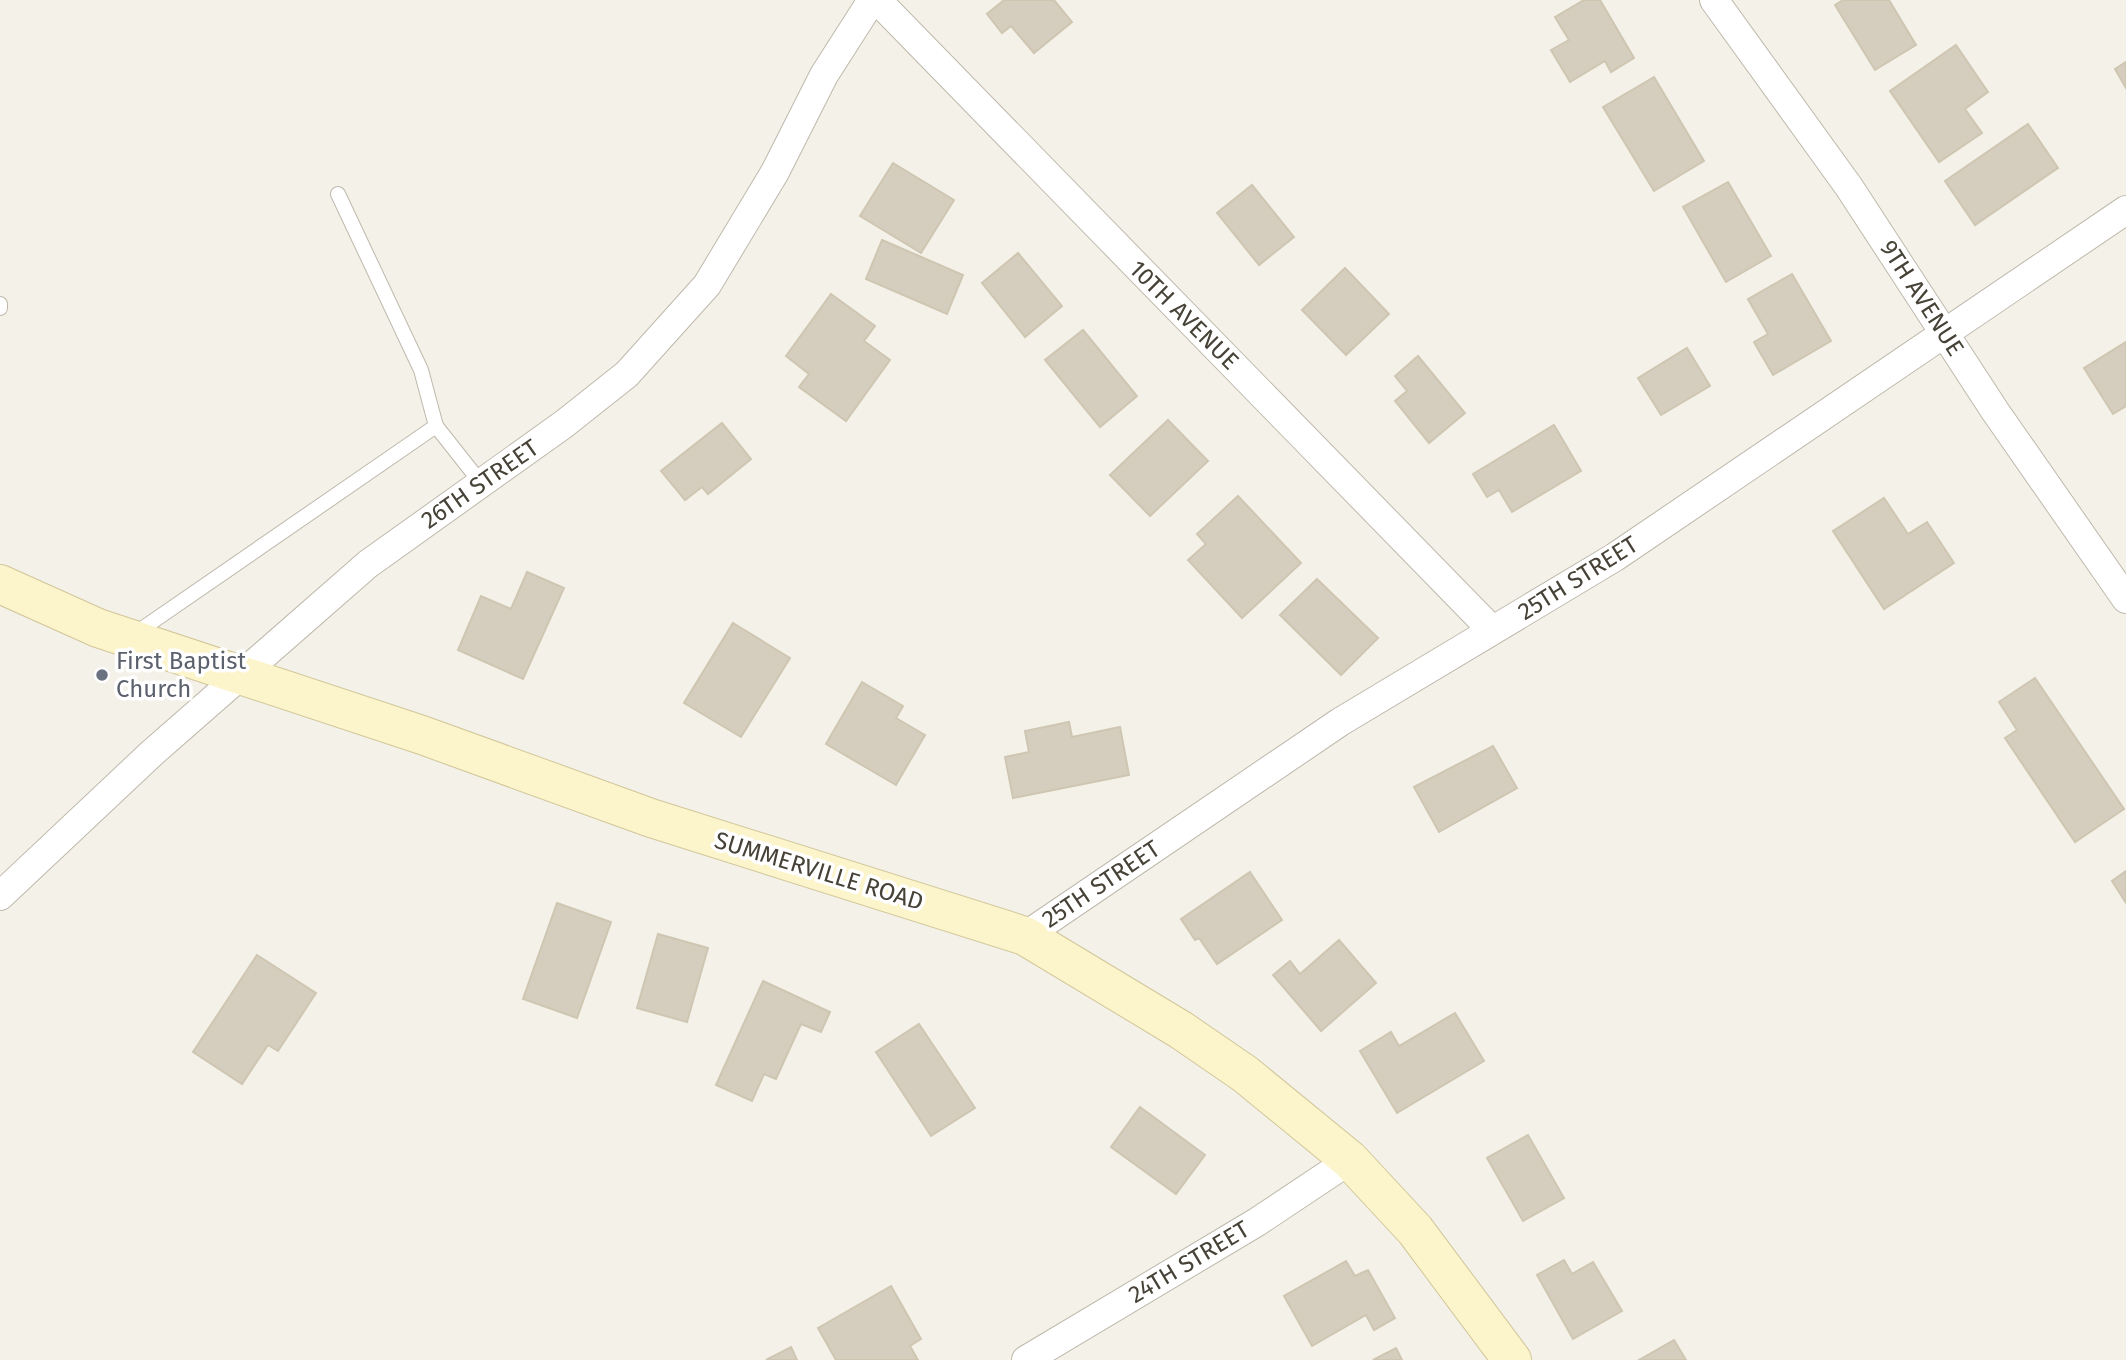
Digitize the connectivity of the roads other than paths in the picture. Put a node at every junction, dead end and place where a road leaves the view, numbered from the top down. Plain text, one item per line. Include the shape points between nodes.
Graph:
1 (875, 0) edge
2 (1714, 0) edge
3 (338, 194) dead end
4 (2126, 210) edge
5 (1945, 333) junction
6 (436, 426) junction
7 (481, 483) junction
8 (0, 584) edge
9 (2126, 599) edge
10 (1492, 630) junction
11 (129, 638) junction
12 (242, 675) junction
13 (0, 896) edge
14 (1025, 936) junction
15 (1350, 1160) junction
16 (1026, 1360) edge
17 (1512, 1360) edge

1 - 7 street, 26TH STREET via 824,75 775,172 707,285 627,374
1 - 10 street, 10TH AVENUE
2 - 5 street, 9TH AVENUE via 1849,187
3 - 6 lane via 421,370
4 - 5 street, 25TH STREET
5 - 9 street, 9TH AVENUE
5 - 10 street, 25TH STREET via 1615,557
6 - 7 lane
6 - 11 lane
7 - 12 street, 26TH STREET via 368,564
8 - 11 main road, SUMMERVILLE ROAD
10 - 14 street, 25TH STREET via 1339,722
11 - 12 main road, SUMMERVILLE ROAD
12 - 13 street, 26TH STREET
12 - 14 main road, SUMMERVILLE ROAD via 651,818
14 - 15 main road, SUMMERVILLE ROAD via 1245,1074
15 - 16 street, 24TH STREET via 1257,1222
15 - 17 main road, SUMMERVILLE ROAD via 1415,1230

